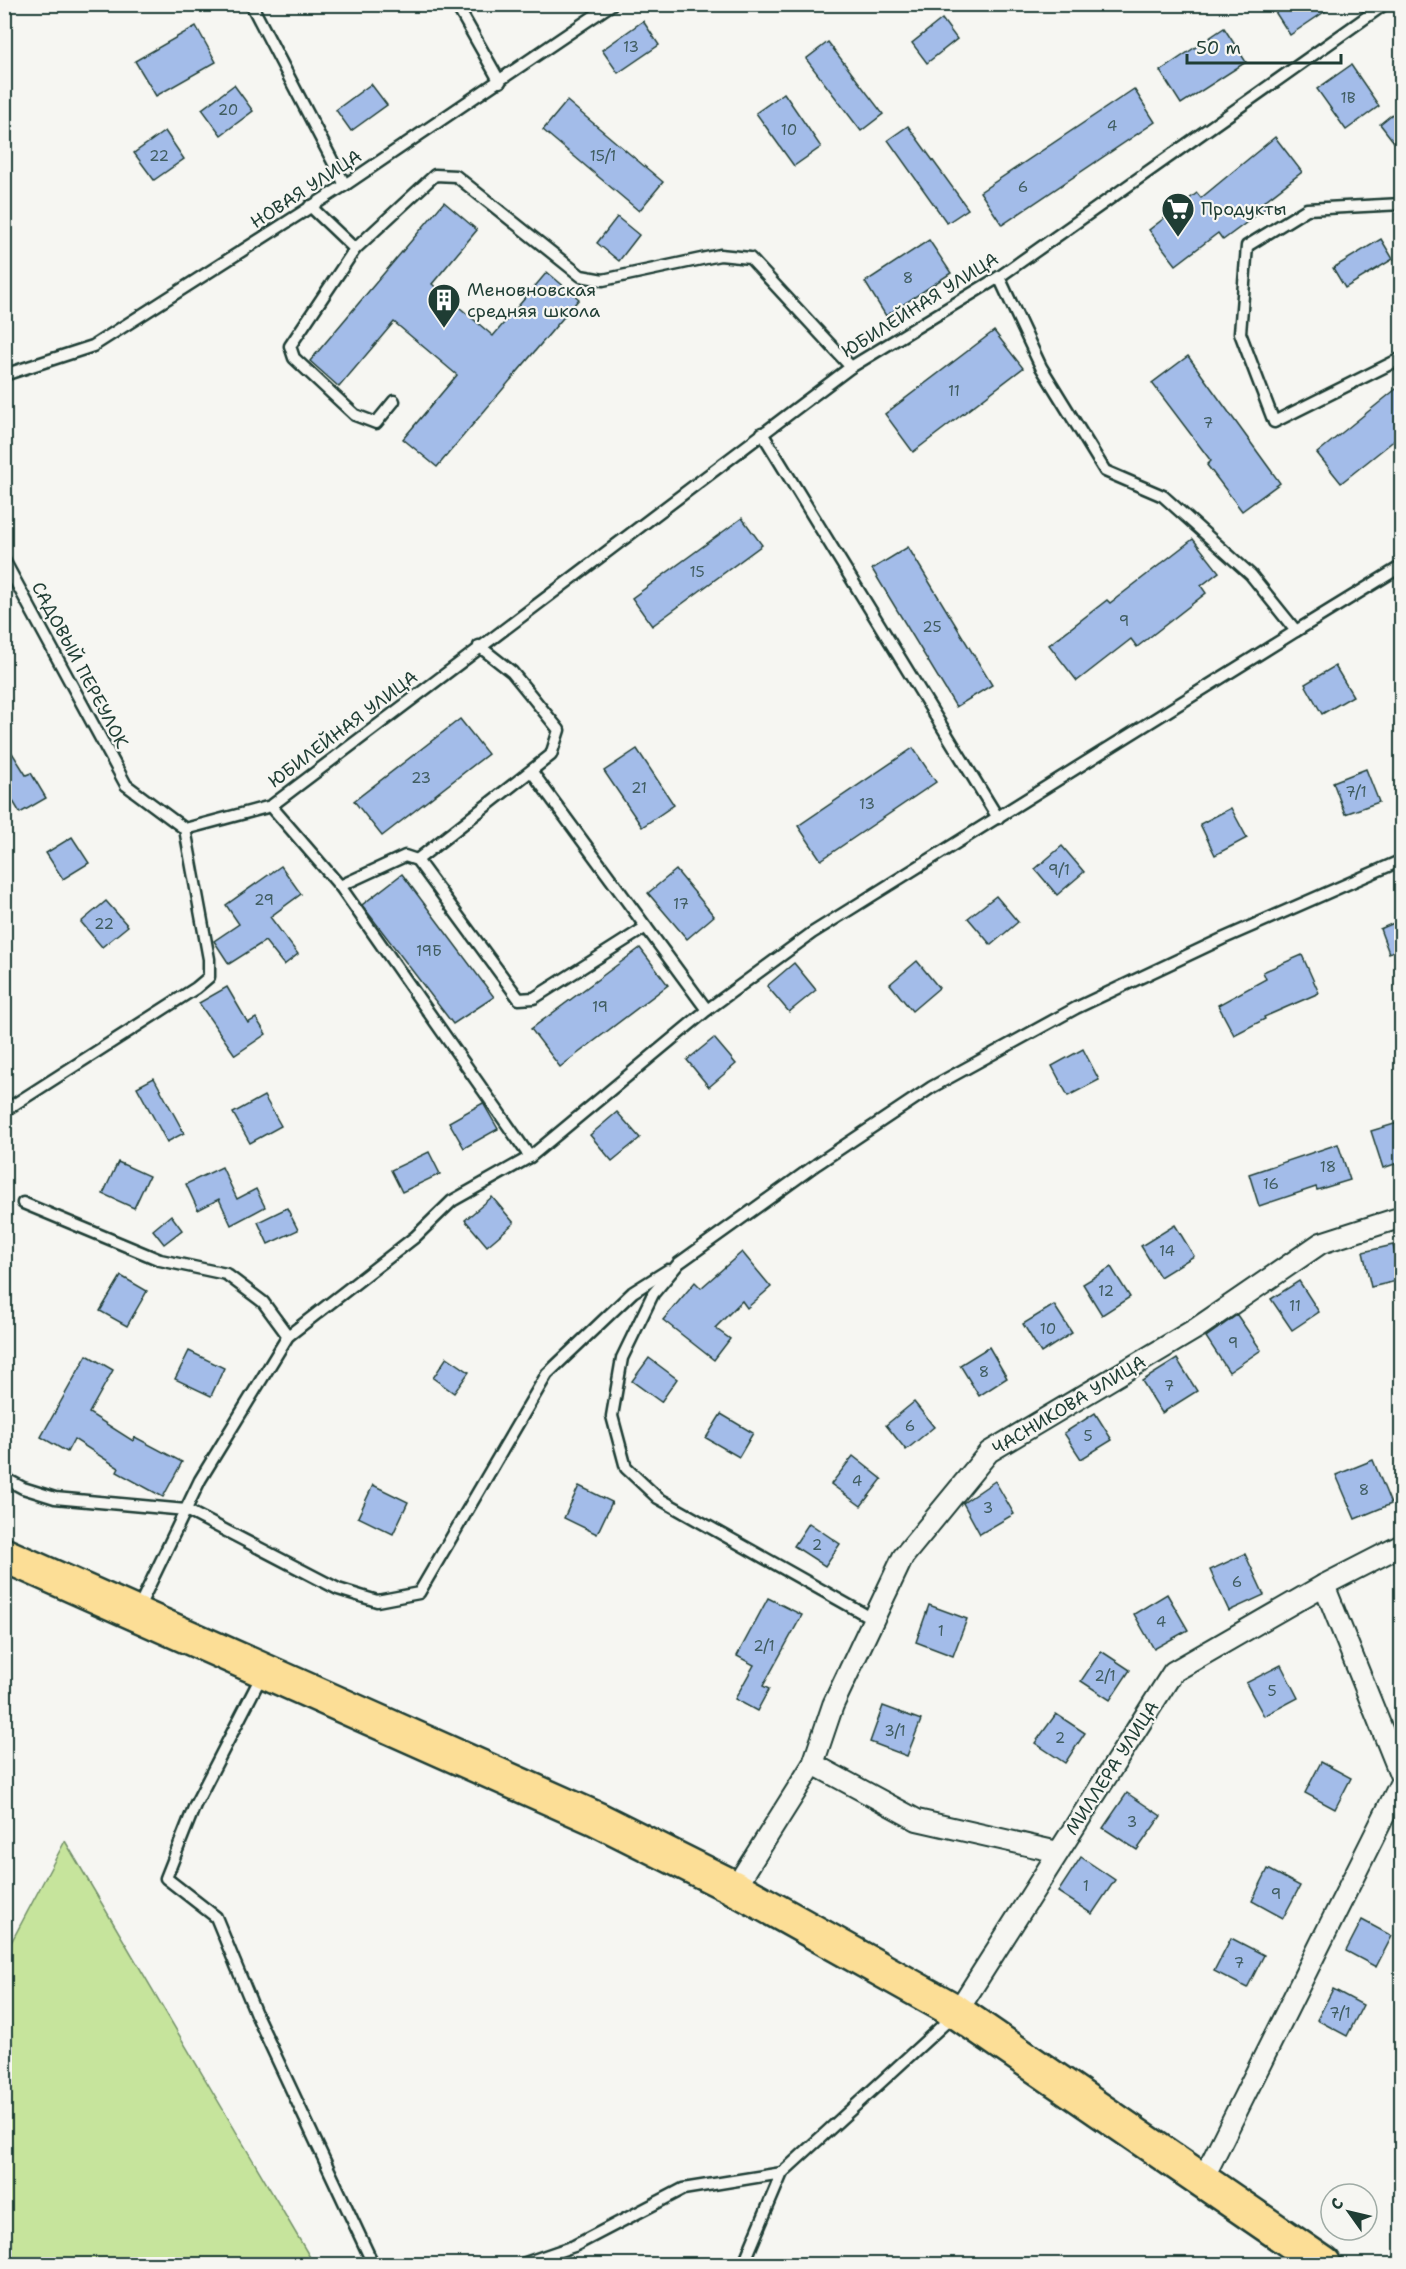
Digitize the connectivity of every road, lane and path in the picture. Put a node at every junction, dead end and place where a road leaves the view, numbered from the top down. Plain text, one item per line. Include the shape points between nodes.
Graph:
1 (251, 4) edge
2 (456, 4) edge
3 (612, 4) edge
4 (1385, 4) edge
5 (500, 82) junction
6 (345, 185) junction
7 (1401, 204) edge
8 (310, 206) junction
9 (355, 249) junction
10 (999, 277) junction
11 (1401, 358) edge
12 (851, 367) junction
13 (4, 375) edge
14 (394, 401) dead end
15 (762, 433) junction
16 (4, 560) edge
17 (1401, 566) edge
18 (1296, 632) junction
19 (479, 646) junction
20 (532, 772) junction
21 (271, 806) junction
22 (999, 818) junction
23 (185, 829) junction
24 (417, 860) junction
25 (1401, 860) edge
26 (340, 886) junction
27 (646, 927) junction
28 (707, 1010) junction
29 (4, 1111) edge
30 (530, 1157) junction
31 (22, 1203) dead end
32 (1401, 1217) edge
33 (679, 1263) junction
34 (288, 1336) junction
35 (4, 1478) edge
36 (186, 1510) junction
37 (1401, 1545) edge
38 (4, 1555) edge
39 (1324, 1585) junction
40 (135, 1614) junction
41 (873, 1619) junction
42 (264, 1672) junction
43 (813, 1764) junction
44 (1401, 1780) edge
45 (1058, 1852) junction
46 (735, 1888) junction
47 (957, 2012) junction
48 (782, 2173) junction
49 (1203, 2179) junction
50 (745, 2264) edge
51 (373, 2265) edge
52 (522, 2265) edge
53 (1324, 2265) edge

1 - 6 lane
2 - 5 lane
3 - 5 lane, НОВАЯ УЛИЦА
4 - 10 lane, ЮБИЛЕЙНАЯ УЛИЦА
5 - 6 lane, НОВАЯ УЛИЦА
6 - 8 lane, НОВАЯ УЛИЦА
7 - 11 lane via 1307,209 1246,246 1240,333 1274,422
8 - 9 lane
8 - 13 lane, НОВАЯ УЛИЦА via 93,346
9 - 12 lane via 435,174 456,176 581,276 603,280 720,255 750,258
9 - 14 lane via 290,346 294,358 355,415 376,423
10 - 12 lane, ЮБИЛЕЙНАЯ УЛИЦА
10 - 18 lane via 1041,367 1105,471 1163,496 1251,575
12 - 15 lane, ЮБИЛЕЙНАЯ УЛИЦА
15 - 19 lane, ЮБИЛЕЙНАЯ УЛИЦА
15 - 22 lane
16 - 23 lane, САДОВЫЙ ПЕРЕУЛОК via 126,785
17 - 18 lane
18 - 22 lane
19 - 20 lane via 512,672 559,730 551,755
19 - 21 lane, ЮБИЛЕЙНАЯ УЛИЦА
20 - 24 lane
20 - 27 lane
21 - 23 lane, ЮБИЛЕЙНАЯ УЛИЦА
21 - 26 lane
22 - 28 lane via 812,933
23 - 29 lane via 209,977
24 - 26 lane via 405,856
24 - 27 lane via 519,999 534,998
25 - 33 lane via 1076,1008 932,1087
26 - 30 lane
27 - 28 lane
28 - 30 lane
30 - 34 lane via 452,1201 415,1237
31 - 34 lane via 160,1260 226,1274 263,1302
32 - 41 street, ЧАСНИКОВА УЛИЦА via 1321,1243 1197,1328 989,1452 903,1557
33 - 36 lane via 633,1292 547,1374 419,1593 377,1601 338,1588
33 - 41 lane via 653,1294 622,1358 612,1416 626,1468 658,1498
34 - 36 lane via 200,1480
35 - 36 lane via 55,1498
36 - 40 lane
37 - 39 street, МИЛЛЕРА УЛИЦА
38 - 40 highway
39 - 44 street
39 - 45 street, МИЛЛЕРА УЛИЦА via 1173,1672
40 - 42 highway
41 - 43 street, ЧАСНИКОВА УЛИЦА via 832,1705
42 - 46 highway via 597,1819
42 - 51 lane via 195,1805 166,1878 216,1917 256,2014
43 - 45 street via 917,1820
43 - 46 street, ЧАСНИКОВА УЛИЦА
44 - 49 street
45 - 47 street, МИЛЛЕРА УЛИЦА
46 - 47 highway
47 - 48 lane
47 - 49 highway
48 - 50 lane
48 - 52 lane via 683,2189 574,2246
49 - 53 highway

